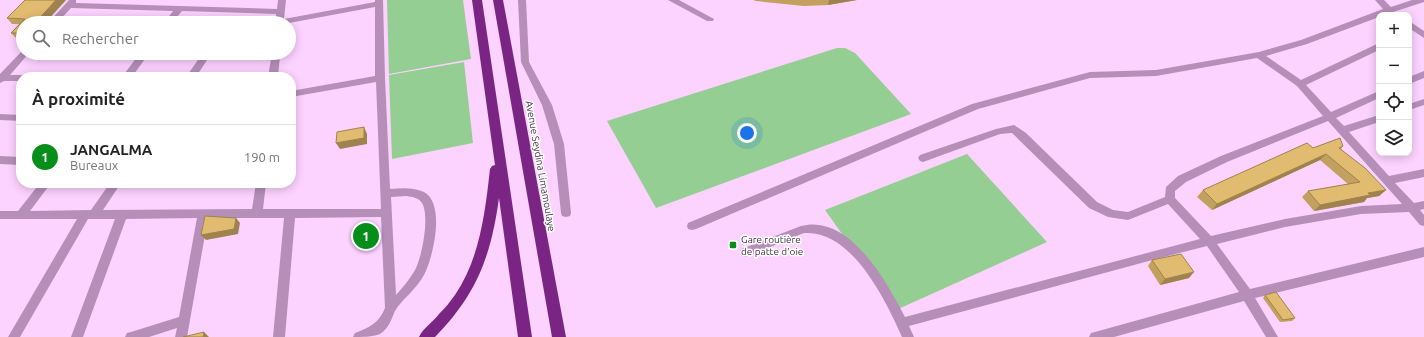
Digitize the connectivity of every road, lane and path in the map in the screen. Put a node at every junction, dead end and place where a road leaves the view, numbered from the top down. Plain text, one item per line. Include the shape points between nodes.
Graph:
1 (282, 0) edge
2 (477, 0) edge
3 (498, 0) edge
4 (522, 0) edge
5 (672, 0) edge
6 (1380, 0) edge
7 (1421, 0) edge
8 (379, 2) edge
9 (72, 3) edge
10 (111, 3) edge
11 (179, 9) junction
12 (281, 12) junction
13 (1392, 12) edge
14 (59, 16) edge
15 (174, 16) edge
16 (281, 16) edge
17 (1376, 17) edge
18 (296, 19) edge
19 (710, 19) dead end
20 (1424, 25) edge
21 (1412, 28) edge
22 (1412, 29) edge
23 (1424, 35) edge
24 (1376, 47) edge
25 (1259, 54) junction
26 (19, 60) edge
27 (140, 60) edge
28 (203, 60) edge
29 (275, 60) edge
30 (131, 72) edge
31 (195, 72) edge
32 (274, 72) edge
33 (1424, 74) edge
34 (16, 78) edge
35 (380, 78) junction
36 (1, 79) edge
37 (1412, 80) edge
38 (1300, 84) junction
39 (296, 93) edge
40 (1376, 95) edge
41 (1424, 102) edge
42 (1412, 106) edge
43 (0, 117) edge
44 (1329, 117) junction
45 (16, 118) edge
46 (1376, 119) edge
47 (1341, 131) junction
48 (498, 148) junction
49 (923, 158) dead end
50 (0, 160) edge
51 (16, 161) edge
52 (1424, 173) edge
53 (1386, 181) junction
54 (42, 188) edge
55 (112, 188) edge
56 (260, 188) edge
57 (385, 193) junction
58 (1170, 199) junction
59 (1424, 205) edge
60 (1412, 208) junction
61 (386, 213) junction
62 (566, 213) dead end
63 (122, 214) junction
64 (203, 214) junction
65 (257, 214) junction
66 (290, 214) junction
67 (0, 215) edge
68 (22, 215) junction
69 (90, 215) junction
70 (1424, 222) edge
71 (692, 226) dead end
72 (1210, 242) junction
73 (745, 252) dead end
74 (1424, 252) edge
75 (1246, 295) junction
76 (554, 304) junction
77 (391, 308) junction
78 (184, 321) junction
79 (903, 323) junction
80 (14, 337) edge
81 (77, 337) edge
82 (131, 337) edge
83 (182, 337) edge
84 (279, 337) edge
85 (359, 337) edge
86 (426, 337) edge
87 (525, 337) edge
88 (559, 337) edge
89 (566, 337) edge
90 (908, 337) edge
91 (1095, 337) edge
92 (1272, 337) edge

1 - 12 street
2 - 48 highway
3 - 76 highway, Avenue Seydina Limamoulaye
4 - 62 street via 525,62 547,105 559,144
5 - 19 street
6 - 13 street
7 - 13 street
8 - 18 street
8 - 35 street
9 - 10 street
9 - 14 street
10 - 11 street
11 - 12 street
11 - 15 street
12 - 16 street
17 - 25 street
20 - 21 street
22 - 23 street
24 - 38 street
25 - 38 street
25 - 71 street via 1156,73 1090,75 975,106
26 - 36 street
27 - 30 street
28 - 31 street
29 - 32 street
33 - 37 street
34 - 36 street
35 - 39 street
35 - 57 street
38 - 44 street
40 - 44 street
41 - 42 street
43 - 45 street
44 - 47 street
44 - 58 street via 1224,159 1182,179 1170,190
46 - 47 street
47 - 53 street
48 - 86 highway via 492,206 479,263 455,306
48 - 87 highway
49 - 58 street via 999,131 1014,129 1092,205 1112,214 1128,216
50 - 51 street
52 - 53 street
53 - 60 street
54 - 68 street
55 - 69 street
56 - 65 street
57 - 61 street
57 - 77 street via 413,193 424,198 431,212 423,268 413,285
58 - 72 street
59 - 60 street
60 - 70 street
60 - 72 street via 1361,210 1285,223
61 - 66 street
61 - 77 street
63 - 64 street
63 - 69 street
63 - 81 street
64 - 65 street
64 - 78 street
65 - 66 street
66 - 84 street
67 - 68 street
68 - 69 street
69 - 80 street
72 - 75 street
72 - 79 street via 1156,254
73 - 79 street via 805,229 824,231 845,241 871,269
74 - 75 street
75 - 91 street
75 - 92 street
76 - 88 highway, Avenue Seydina Limamoulaye
76 - 89 highway
77 - 85 street via 380,329
78 - 82 street
78 - 83 street
79 - 90 street

